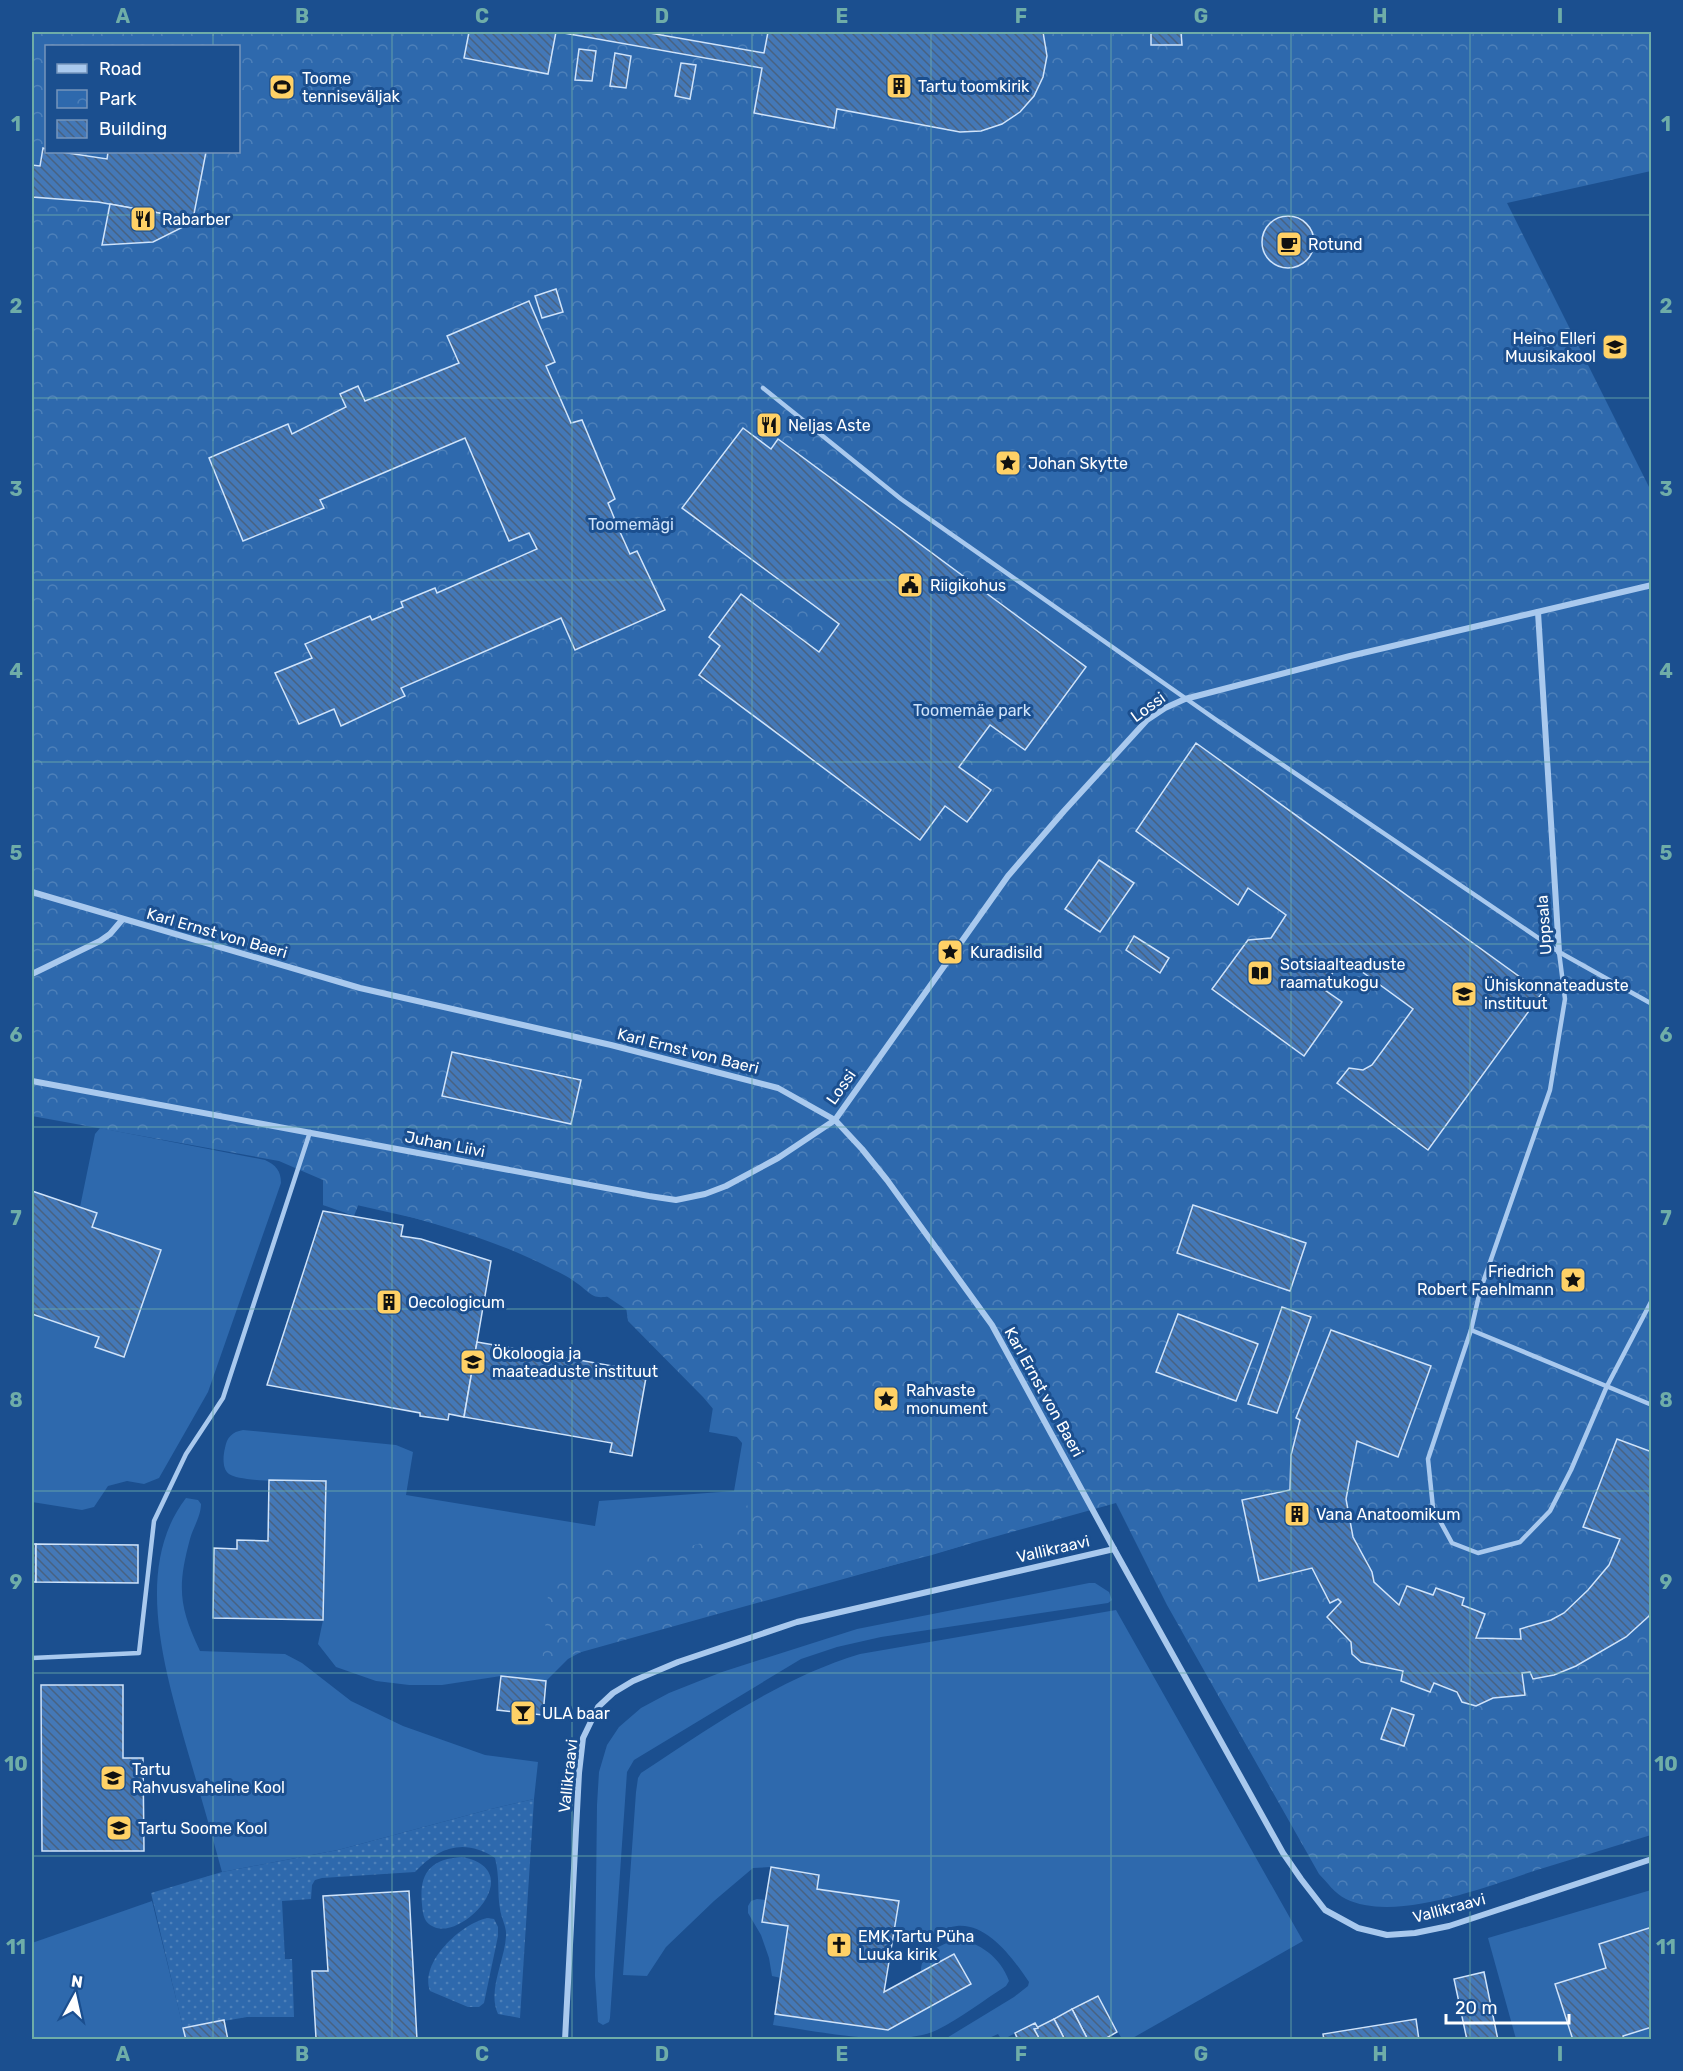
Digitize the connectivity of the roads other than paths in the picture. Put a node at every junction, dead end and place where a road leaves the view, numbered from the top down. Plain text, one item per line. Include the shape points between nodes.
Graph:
1 (764, 388) dead end
2 (1652, 585) edge
3 (1538, 612) junction
4 (1185, 699) junction
5 (32, 892) edge
6 (122, 920) junction
7 (1558, 952) junction
8 (32, 974) edge
9 (1652, 1004) edge
10 (32, 1080) edge
11 (835, 1120) junction
12 (310, 1132) junction
13 (1652, 1300) edge
14 (1471, 1330) junction
15 (1607, 1386) junction
16 (1652, 1405) edge
17 (1114, 1549) junction
18 (32, 1658) edge
19 (1652, 1859) edge
20 (565, 2040) edge

1 - 4 lane via 901,499
2 - 3 street, Lossi
3 - 4 street, Lossi
3 - 7 street, Uppsala
4 - 7 lane
4 - 11 street, Lossi via 1147,720 1008,876
5 - 6 street, Karl Ernst von Baeri
6 - 8 street via 100,941
6 - 11 street, Karl Ernst von Baeri via 360,988 768,1085
7 - 9 lane
7 - 14 lane, Uppsala via 1566,999 1550,1090 1480,1291
10 - 12 street, Juhan Liivi
11 - 12 street, Juhan Liivi via 751,1174 705,1194 676,1200
11 - 17 street, Karl Ernst von Baeri via 887,1180 992,1325
12 - 18 lane via 223,1398 186,1454 153,1521 139,1653
13 - 15 lane, Uppsala
14 - 15 lane
14 - 15 lane, Uppsala via 1428,1459 1433,1508 1452,1543 1478,1553 1521,1542 1550,1511
15 - 16 lane
17 - 19 street, Vallikraavi via 1283,1853 1325,1910 1358,1929 1387,1935 1415,1933 1449,1926
17 - 20 street, Vallikraavi via 797,1622 678,1662 613,1693 598,1707 583,1738

